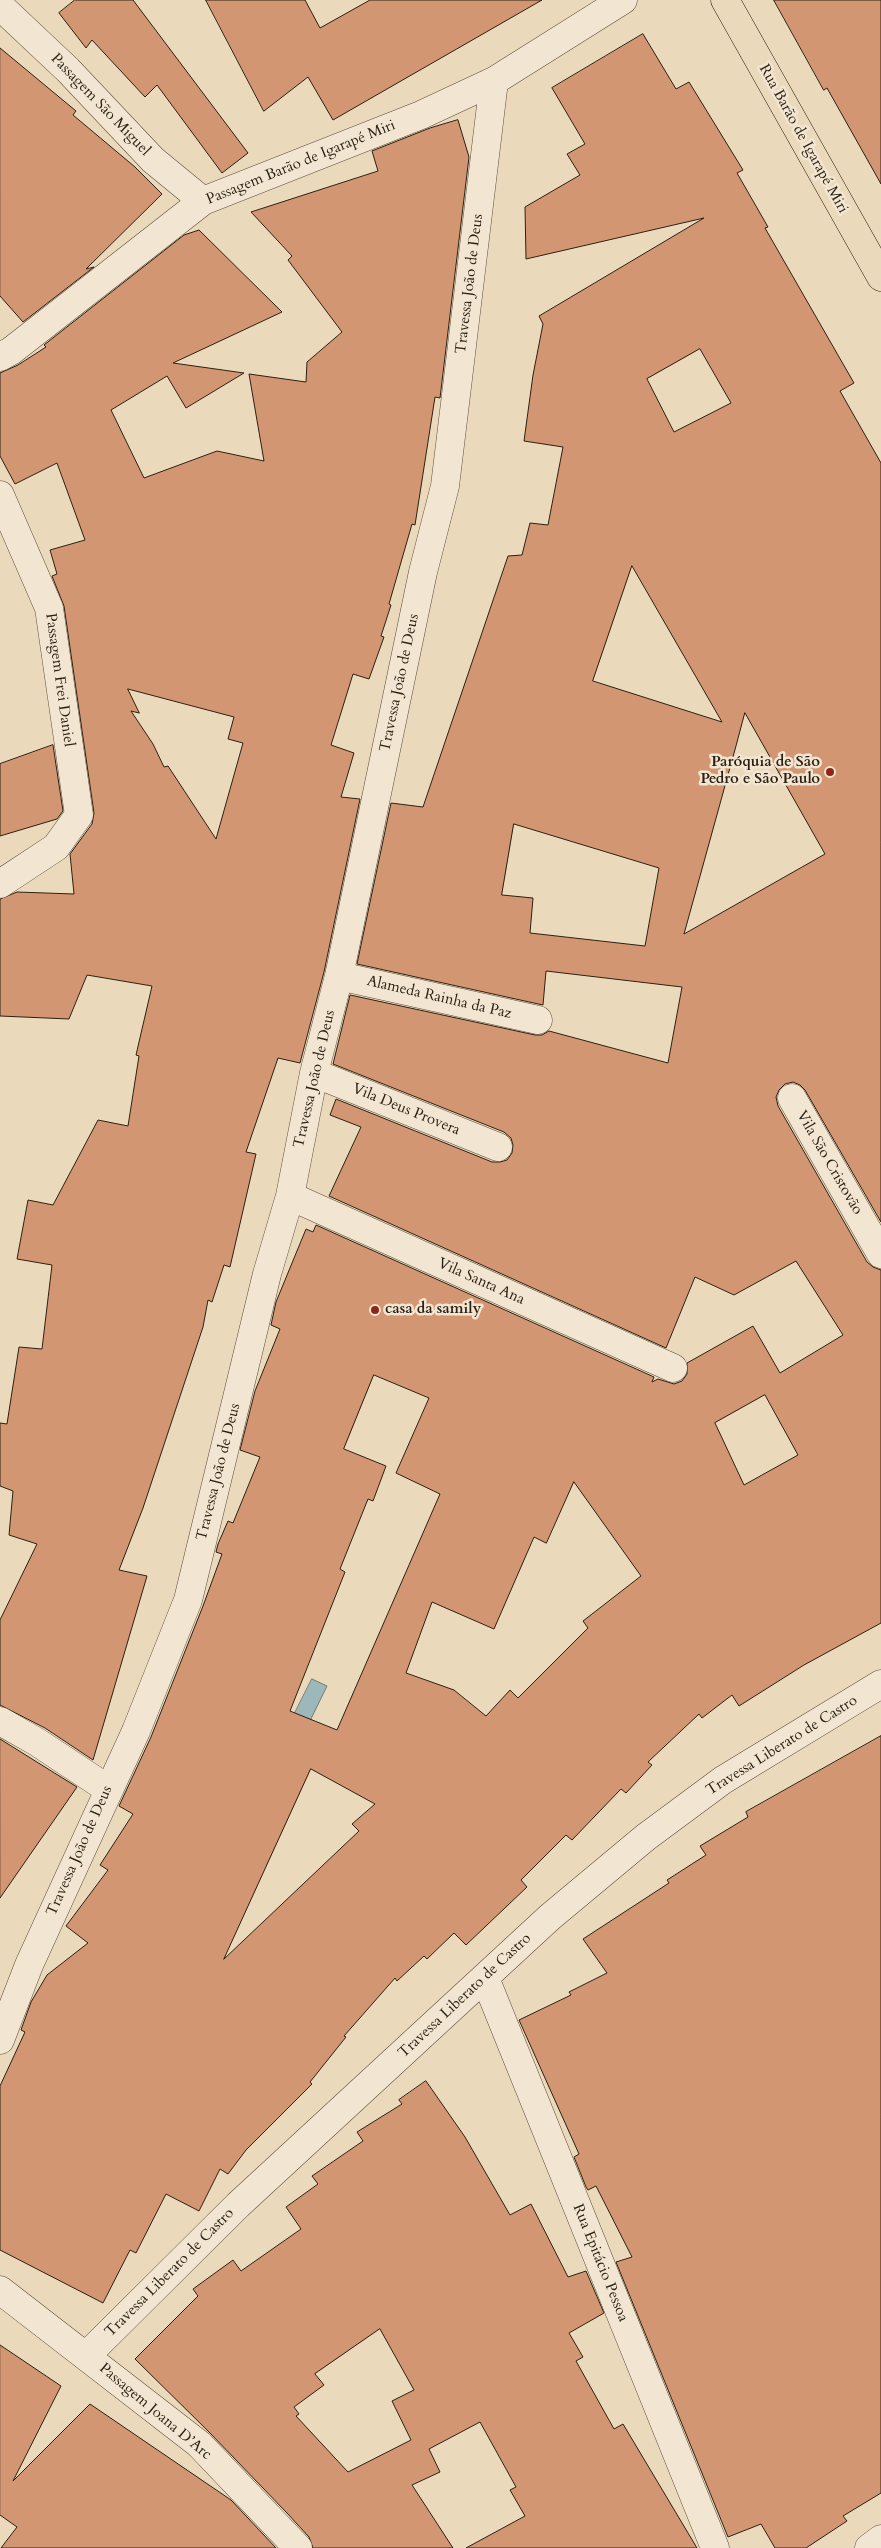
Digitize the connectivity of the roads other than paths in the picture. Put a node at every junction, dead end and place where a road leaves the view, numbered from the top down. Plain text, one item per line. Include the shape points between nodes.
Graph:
1 (623, 0) edge
2 (725, 0) edge
3 (0, 6) edge
4 (494, 81) junction
5 (203, 201) junction
6 (881, 277) edge
7 (0, 357) edge
8 (0, 495) edge
9 (0, 884) edge
10 (338, 976) junction
11 (538, 1020) dead end
12 (314, 1073) junction
13 (792, 1098) dead end
14 (498, 1147) dead end
15 (290, 1196) junction
16 (881, 1254) edge
17 (673, 1368) dead end
18 (881, 1684) edge
19 (0, 1721) edge
20 (108, 1789) junction
21 (485, 1978) junction
22 (0, 2040) edge
23 (0, 2290) edge
24 (87, 2355) junction
25 (881, 2539) edge
26 (298, 2548) edge
27 (715, 2548) edge
28 (869, 2548) edge

1 - 4 street, Passagem Barão de Igarapé Miri
2 - 6 main road, Rua Barão de Igarapé Miri
3 - 5 street, Passagem São Miguel via 68,70 153,160
4 - 5 street, Passagem Barão de Igarapé Miri via 421,115
4 - 10 street, Travessa João de Deus via 445,486 423,572
5 - 7 street, Passagem Barão de Igarapé Miri
8 - 9 street, Passagem Frei Daniel via 49,608 79,815 56,847
10 - 11 street, Alameda Rainha da Paz
10 - 12 street, Travessa João de Deus
12 - 14 street, Vila Deus Provera
12 - 15 street, Travessa João de Deus
13 - 16 street, Vila São Cristovão
15 - 17 street, Vila Santa Ana
15 - 20 street, Travessa João de Deus via 267,1274 188,1600 136,1730
18 - 21 street, Travessa Liberato de Castro via 723,1780 646,1837 550,1917
19 - 20 street
20 - 22 street, Travessa João de Deus via 29,1965
21 - 24 street, Travessa Liberato de Castro via 238,2205
21 - 27 street, Rua Epitácio Pessoa
23 - 24 street, Passagem Joana D’Arc
24 - 26 street, Passagem Joana D’Arc via 199,2444
25 - 28 street

